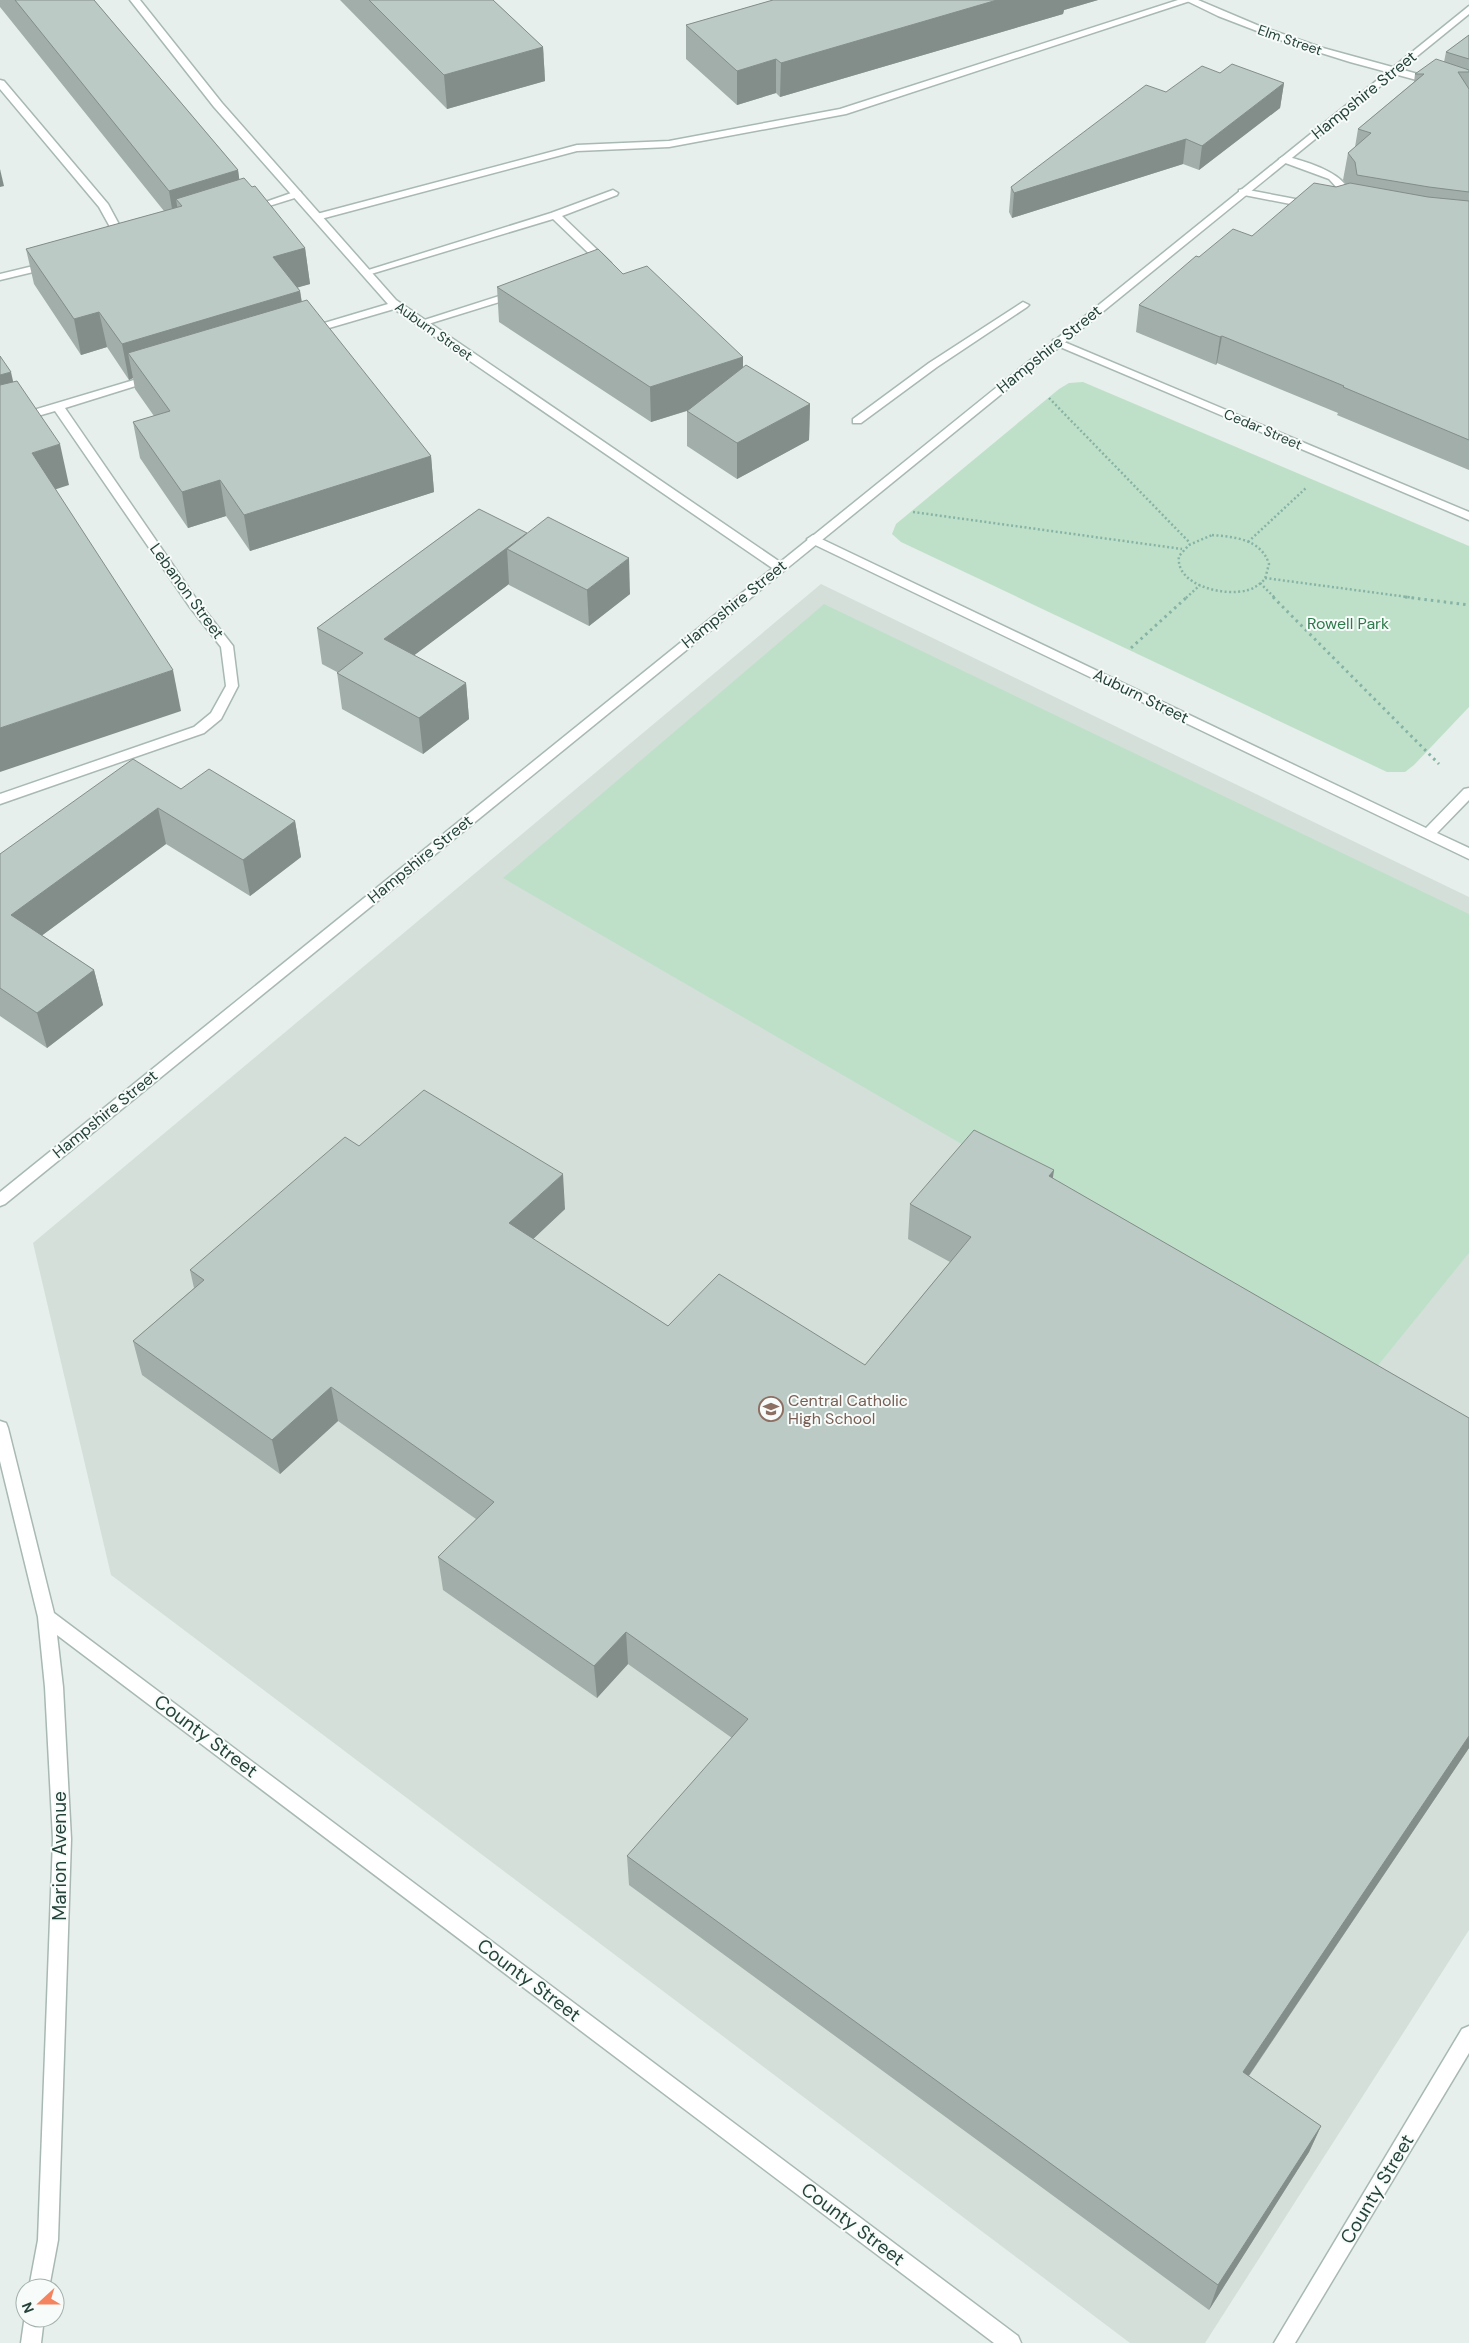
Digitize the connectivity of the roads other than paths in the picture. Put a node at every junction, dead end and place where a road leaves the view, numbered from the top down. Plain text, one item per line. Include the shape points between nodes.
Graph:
1 (135, 0) edge
2 (1189, 0) edge
3 (1469, 9) edge
4 (1392, 72) junction
5 (0, 83) edge
6 (1469, 94) edge
7 (1284, 159) junction
8 (1243, 192) junction
9 (613, 193) dead end
10 (297, 194) junction
11 (241, 212) edge
12 (555, 215) junction
13 (316, 216) junction
14 (125, 247) edge
15 (58, 263) edge
16 (597, 268) edge
17 (367, 272) junction
18 (0, 277) edge
19 (523, 291) edge
20 (395, 305) junction
21 (1023, 305) dead end
22 (421, 323) junction
23 (292, 336) edge
24 (1056, 342) junction
25 (161, 375) edge
26 (58, 406) junction
27 (858, 421) dead end
28 (0, 424) edge
29 (1469, 516) edge
30 (812, 539) junction
31 (779, 567) junction
32 (1469, 792) edge
33 (0, 799) edge
34 (1428, 834) junction
35 (1469, 854) edge
36 (0, 1200) edge
37 (0, 1428) edge
38 (47, 1616) junction
39 (1469, 2035) edge
40 (41, 2278) edge
41 (33, 2328) edge
42 (31, 2343) edge
43 (1011, 2343) edge
44 (1284, 2343) edge

1 - 10 street, Auburn Street via 216,103
2 - 4 street, Elm Street via 1237,22
2 - 13 street via 842,112 669,144 577,148
3 - 4 street, Hampshire Street
4 - 6 street, Elm Street via 1454,87
4 - 7 street, Hampshire Street
5 - 14 street via 104,206
7 - 8 street, Hampshire Street
7 - 8 street via 1333,177 1349,205 1327,208
8 - 24 street, Hampshire Street
9 - 12 street
10 - 11 street
10 - 13 street, Auburn Street
12 - 16 street via 606,265
12 - 17 street
13 - 17 street, Auburn Street
15 - 18 street
17 - 20 street, Auburn Street
19 - 22 street
20 - 22 street, Auburn Street
20 - 23 street
21 - 27 street via 932,364
22 - 31 street, Auburn Street
24 - 29 street, Cedar Street
24 - 30 street, Hampshire Street
25 - 26 street
26 - 28 street
26 - 33 street, Lebanon Street via 193,603 227,646 232,686 216,716 199,730
30 - 31 street, Hampshire Street
30 - 34 street, Auburn Street
31 - 36 street, Hampshire Street
32 - 34 street
34 - 35 street, Auburn Street
37 - 38 street, Marion Avenue
38 - 40 street, Marion Avenue via 62,1839 48,2240
38 - 43 street, County Street
39 - 44 street, County Street
41 - 42 street

